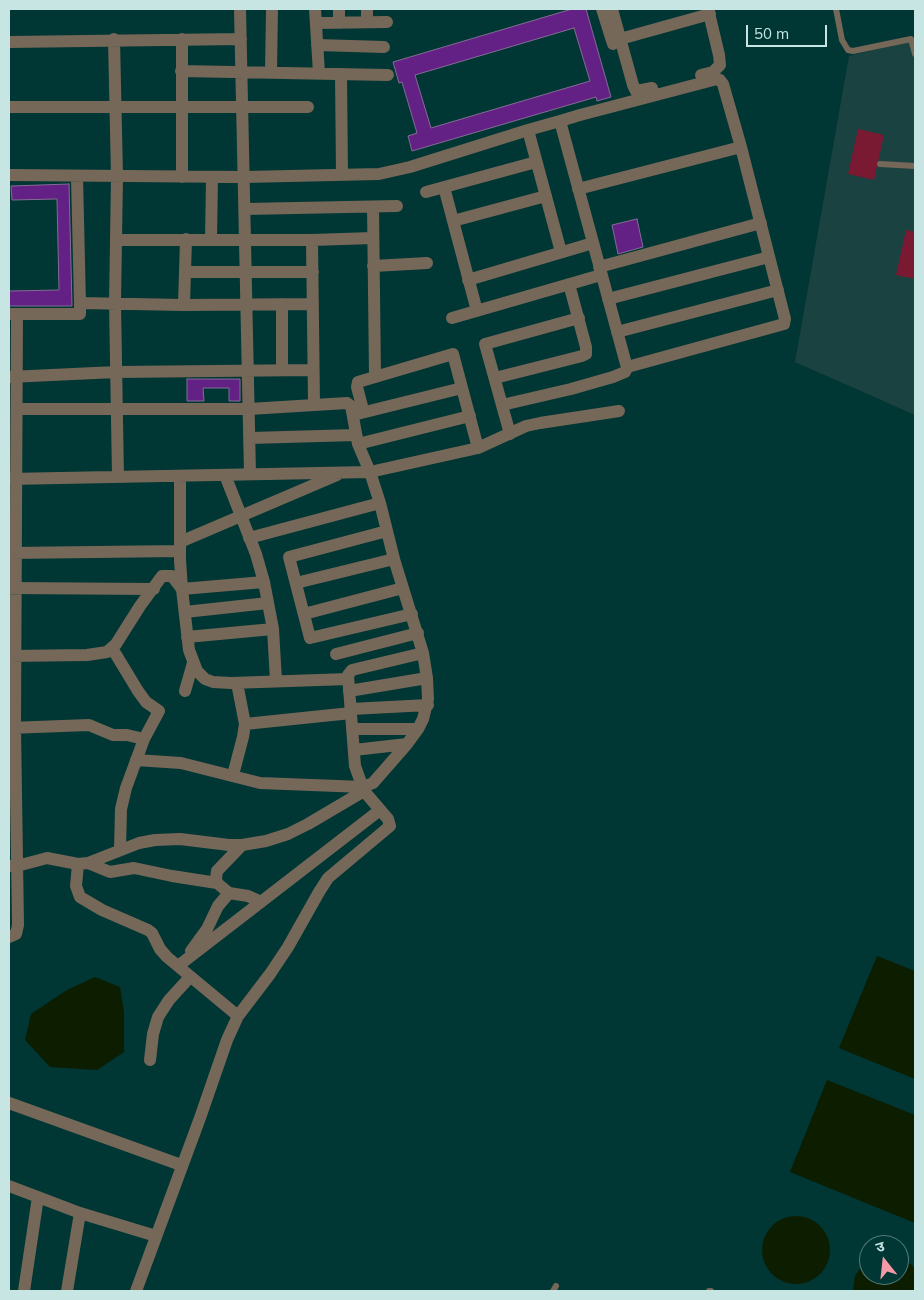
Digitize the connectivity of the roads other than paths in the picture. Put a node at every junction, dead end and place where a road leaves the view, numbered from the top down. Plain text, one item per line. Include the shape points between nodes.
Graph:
1 (240, 9) edge
2 (272, 9) edge
3 (315, 9) edge
4 (339, 9) edge
5 (367, 9) edge
6 (602, 9) edge
7 (612, 9) edge
8 (836, 9) edge
9 (709, 11) edge
10 (367, 22) junction
11 (387, 22) dead end
12 (316, 23) junction
13 (339, 23) junction
14 (913, 38) edge
15 (114, 39) junction
16 (182, 39) junction
17 (241, 39) junction
18 (620, 39) junction
19 (9, 42) edge
20 (317, 45) junction
21 (384, 47) dead end
22 (915, 54) edge
23 (181, 71) junction
24 (242, 72) junction
25 (271, 72) junction
26 (319, 73) junction
27 (341, 74) junction
28 (388, 75) dead end
29 (629, 102) junction
30 (116, 107) junction
31 (181, 107) junction
32 (243, 107) junction
33 (308, 107) dead end
34 (9, 108) edge
35 (560, 121) junction
36 (528, 130) junction
37 (741, 147) junction
38 (536, 162) junction
39 (880, 164) dead end
40 (915, 166) edge
41 (342, 175) junction
42 (9, 176) edge
43 (77, 177) junction
44 (117, 177) junction
45 (182, 177) junction
46 (212, 177) junction
47 (244, 177) junction
48 (444, 187) junction
49 (578, 189) junction
50 (426, 192) dead end
51 (546, 196) junction
52 (397, 206) dead end
53 (373, 207) junction
54 (245, 209) junction
55 (453, 221) junction
56 (760, 223) junction
57 (373, 238) junction
58 (186, 239) junction
59 (116, 240) junction
60 (212, 240) junction
61 (246, 240) junction
62 (312, 240) junction
63 (593, 243) junction
64 (561, 252) junction
65 (769, 257) junction
66 (427, 263) dead end
67 (374, 266) junction
68 (600, 271) junction
69 (186, 272) junction
70 (247, 272) junction
71 (313, 272) junction
72 (468, 280) junction
73 (570, 284) junction
74 (778, 290) junction
75 (608, 299) junction
76 (80, 303) junction
77 (116, 303) junction
78 (248, 304) junction
79 (282, 304) junction
80 (313, 304) junction
81 (184, 305) junction
82 (477, 311) junction
83 (13, 314) edge
84 (452, 318) dead end
85 (578, 318) junction
86 (617, 332) junction
87 (628, 366) junction
88 (248, 370) junction
89 (282, 370) junction
90 (313, 370) junction
91 (116, 372) junction
92 (375, 376) junction
93 (13, 377) edge
94 (495, 378) junction
95 (462, 388) junction
96 (314, 404) junction
97 (502, 405) junction
98 (249, 408) junction
99 (17, 409) junction
100 (118, 409) junction
101 (618, 411) dead end
102 (352, 413) junction
103 (470, 416) junction
104 (510, 434) junction
105 (250, 438) junction
106 (357, 440) junction
107 (13, 443) edge
108 (478, 448) junction
109 (344, 472) junction
110 (370, 472) junction
111 (250, 474) junction
112 (225, 475) junction
113 (180, 476) junction
114 (118, 477) junction
115 (13, 479) edge
116 (380, 503) junction
117 (241, 517) junction
118 (387, 531) junction
119 (249, 538) junction
120 (180, 547) junction
121 (12, 553) edge
122 (394, 559) junction
123 (264, 582) junction
124 (296, 583) junction
125 (12, 588) edge
126 (403, 588) junction
127 (154, 589) junction
128 (182, 589) junction
129 (268, 603) junction
130 (185, 612) junction
131 (304, 614) junction
132 (412, 614) junction
133 (273, 629) junction
134 (418, 633) junction
135 (187, 637) junction
136 (112, 648) junction
137 (423, 653) junction
138 (336, 654) dead end
139 (12, 656) edge
140 (192, 663) junction
141 (427, 678) junction
142 (276, 681) junction
143 (237, 683) junction
144 (349, 685) junction
145 (185, 691) dead end
146 (428, 705) junction
147 (351, 711) junction
148 (245, 724) junction
149 (12, 728) edge
150 (352, 729) junction
151 (418, 729) junction
152 (144, 739) junction
153 (407, 744) junction
154 (354, 750) junction
155 (136, 760) junction
156 (232, 775) junction
157 (364, 789) junction
158 (13, 796) edge
159 (380, 810) junction
160 (13, 831) edge
161 (242, 845) junction
162 (120, 850) junction
163 (83, 864) junction
164 (13, 866) edge
165 (217, 883) junction
166 (229, 892) junction
167 (13, 898) edge
168 (261, 902) junction
169 (9, 937) edge
170 (183, 962) junction
171 (190, 977) junction
172 (238, 1016) junction
173 (150, 1060) dead end
174 (9, 1103) edge
175 (181, 1166) junction
176 (9, 1186) edge
177 (38, 1197) junction
178 (80, 1213) junction
179 (156, 1236) junction
180 (24, 1291) edge
181 (68, 1291) edge
182 (136, 1291) edge

1 - 17 street
2 - 25 street
3 - 12 street
4 - 13 street
5 - 10 street
6 - 29 street
7 - 18 street
8 - 14 lane via 842,40 848,50
9 - 18 street
9 - 18 street via 720,60 713,72 636,91
10 - 11 street
10 - 13 street
12 - 13 street
12 - 20 street
14 - 22 lane
15 - 16 street
15 - 19 street
15 - 30 street
16 - 17 street
16 - 23 street
17 - 24 street
20 - 21 street
20 - 26 street
23 - 24 street
23 - 31 street
24 - 25 street
24 - 32 street
25 - 26 street
26 - 27 street
27 - 28 street
27 - 41 street
29 - 35 street
29 - 37 street via 720,80
30 - 31 street
30 - 34 street
30 - 44 street
31 - 32 street
31 - 45 street
32 - 33 street
32 - 47 street
35 - 36 street
35 - 49 street
36 - 38 street
36 - 41 street via 394,171
37 - 49 street
37 - 56 street
38 - 48 street
38 - 51 street
39 - 40 lane
41 - 47 street
42 - 43 street
43 - 44 street
43 - 76 street
44 - 45 street
44 - 59 street
45 - 46 street
46 - 47 street
46 - 60 street
47 - 54 street
48 - 50 street
48 - 55 street
49 - 63 street
51 - 55 street
51 - 64 street
52 - 53 street
53 - 54 street
53 - 57 street
54 - 61 street
55 - 72 street
56 - 65 street
56 - 68 street
57 - 62 street
57 - 67 street
58 - 59 street
58 - 60 street
58 - 69 street
59 - 77 street
60 - 61 street
61 - 62 street
61 - 70 street
62 - 71 street
63 - 64 street
63 - 68 street
64 - 72 street
65 - 74 street
65 - 75 street
66 - 67 street
67 - 92 street
68 - 73 street
68 - 75 street
69 - 70 street
69 - 81 street
70 - 71 street
70 - 78 street
71 - 80 street
72 - 82 street
73 - 82 street
73 - 85 street
74 - 86 street
74 - 87 street via 784,324
75 - 86 street
76 - 77 street
76 - 83 street via 80,314
77 - 81 street
77 - 91 street
78 - 79 street
78 - 81 street
78 - 88 street
79 - 80 street
79 - 89 street
80 - 90 street
82 - 84 street
83 - 93 street
85 - 94 street via 586,354
85 - 94 street via 485,344
86 - 87 street via 624,362
87 - 97 street via 614,377
88 - 89 street
88 - 91 street
88 - 98 street
89 - 90 street
90 - 96 street
91 - 93 street
91 - 100 street
92 - 95 street via 453,354
92 - 102 street via 357,384 362,406
93 - 99 street
94 - 97 street
95 - 102 street
95 - 103 street
96 - 98 street
96 - 102 street via 349,404
97 - 104 street
98 - 100 street
98 - 105 street
99 - 100 street
99 - 107 street
100 - 114 street
101 - 104 street via 540,422
102 - 106 street
103 - 106 street
103 - 108 street
104 - 108 street
105 - 106 street
105 - 111 street
106 - 110 street
107 - 115 street
108 - 110 street
109 - 110 street
109 - 111 street
109 - 117 street
110 - 116 street
111 - 112 street
112 - 113 street
112 - 117 street
113 - 114 street
113 - 120 street
114 - 115 street
115 - 121 street
116 - 118 street
116 - 119 street
117 - 119 street
117 - 120 street
118 - 122 street
118 - 124 street via 289,557
119 - 123 street
120 - 121 street
120 - 128 street
121 - 125 street
122 - 124 street
122 - 126 street
123 - 128 street
123 - 129 street
124 - 131 street
125 - 127 street
125 - 139 street
126 - 131 street
126 - 132 street
127 - 128 street via 162,576 172,576
127 - 136 street
128 - 130 street
129 - 130 street
129 - 133 street
130 - 135 street
131 - 132 street via 310,638
132 - 134 street
133 - 135 street
133 - 142 street
134 - 137 street
134 - 138 street
135 - 140 street
136 - 139 street via 96,654
136 - 152 street via 146,702 159,711
137 - 141 street
137 - 144 street via 352,670 348,675
139 - 149 street
140 - 143 street via 205,679
140 - 145 street
141 - 144 street
141 - 146 street
142 - 143 street
142 - 144 street
143 - 148 street
144 - 147 street
146 - 147 street
146 - 151 street
147 - 148 street
147 - 150 street
148 - 156 street
149 - 152 street via 89,725 113,734
149 - 158 street
150 - 151 street
150 - 154 street
151 - 153 street
152 - 155 street
153 - 154 street
153 - 157 street
154 - 157 street via 355,766
155 - 156 street via 181,763
155 - 162 street via 121,808
156 - 157 street via 260,782
157 - 159 street
157 - 161 street via 288,834
158 - 160 street
159 - 168 street
159 - 172 street via 390,823 388,829 328,878 276,965
160 - 164 street
161 - 162 street via 155,840
161 - 165 street via 217,871
162 - 163 street
163 - 164 street via 47,858
163 - 165 street via 110,872 134,868
163 - 170 street via 76,886 80,897 148,930 160,949
164 - 167 street
165 - 166 street
166 - 168 street
166 - 170 street
167 - 169 street via 17,930
168 - 170 street
170 - 171 street
171 - 172 street
171 - 173 street via 158,1017
172 - 175 street
174 - 175 street
175 - 179 street
176 - 177 street
177 - 178 street
177 - 180 street
178 - 179 street
178 - 181 street
179 - 182 street

